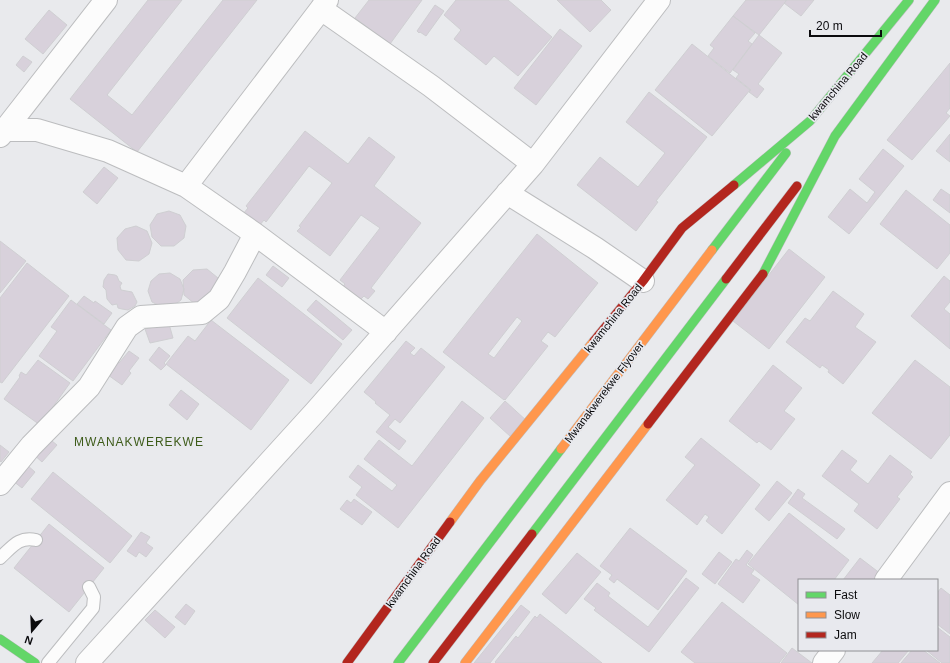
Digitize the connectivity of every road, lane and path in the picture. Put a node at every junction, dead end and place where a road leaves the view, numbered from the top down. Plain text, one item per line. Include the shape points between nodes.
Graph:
1 (106, 0) edge
2 (659, 0) edge
3 (909, 0) edge
4 (935, 0) edge
5 (324, 5) edge
6 (810, 121) junction
7 (2, 133) edge
8 (835, 136) junction
9 (533, 164) junction
10 (186, 186) junction
11 (507, 193) junction
12 (255, 234) junction
13 (643, 281) junction
14 (386, 332) junction
15 (0, 484) edge
16 (950, 493) edge
17 (36, 540) dead end
18 (0, 558) edge
19 (887, 579) edge
20 (89, 587) dead end
21 (0, 639) edge
22 (833, 651) edge
23 (35, 663) edge
24 (48, 663) edge
25 (87, 663) edge
26 (347, 663) edge
27 (398, 663) edge
28 (433, 663) edge
29 (465, 663) edge
30 (824, 663) edge

1 - 7 street
2 - 9 street
3 - 6 main road, kwamchina Road
4 - 8 main road
5 - 9 street
5 - 10 street
6 - 13 main road, kwamchina Road via 682,228
6 - 27 main road, Mwanakwerekwe Flyover
7 - 10 street via 37,130 108,151
8 - 28 main road
8 - 29 main road via 762,274
9 - 11 street
10 - 12 street
11 - 13 street via 596,248
11 - 14 street
12 - 14 street
12 - 15 street via 219,298 202,313 141,317 127,327 89,387 31,446
13 - 26 main road, kwamchina Road via 480,481
14 - 25 street
16 - 19 street
17 - 18 lane via 29,538 17,541
20 - 24 lane via 94,597 93,608
21 - 23 main road
22 - 30 street

